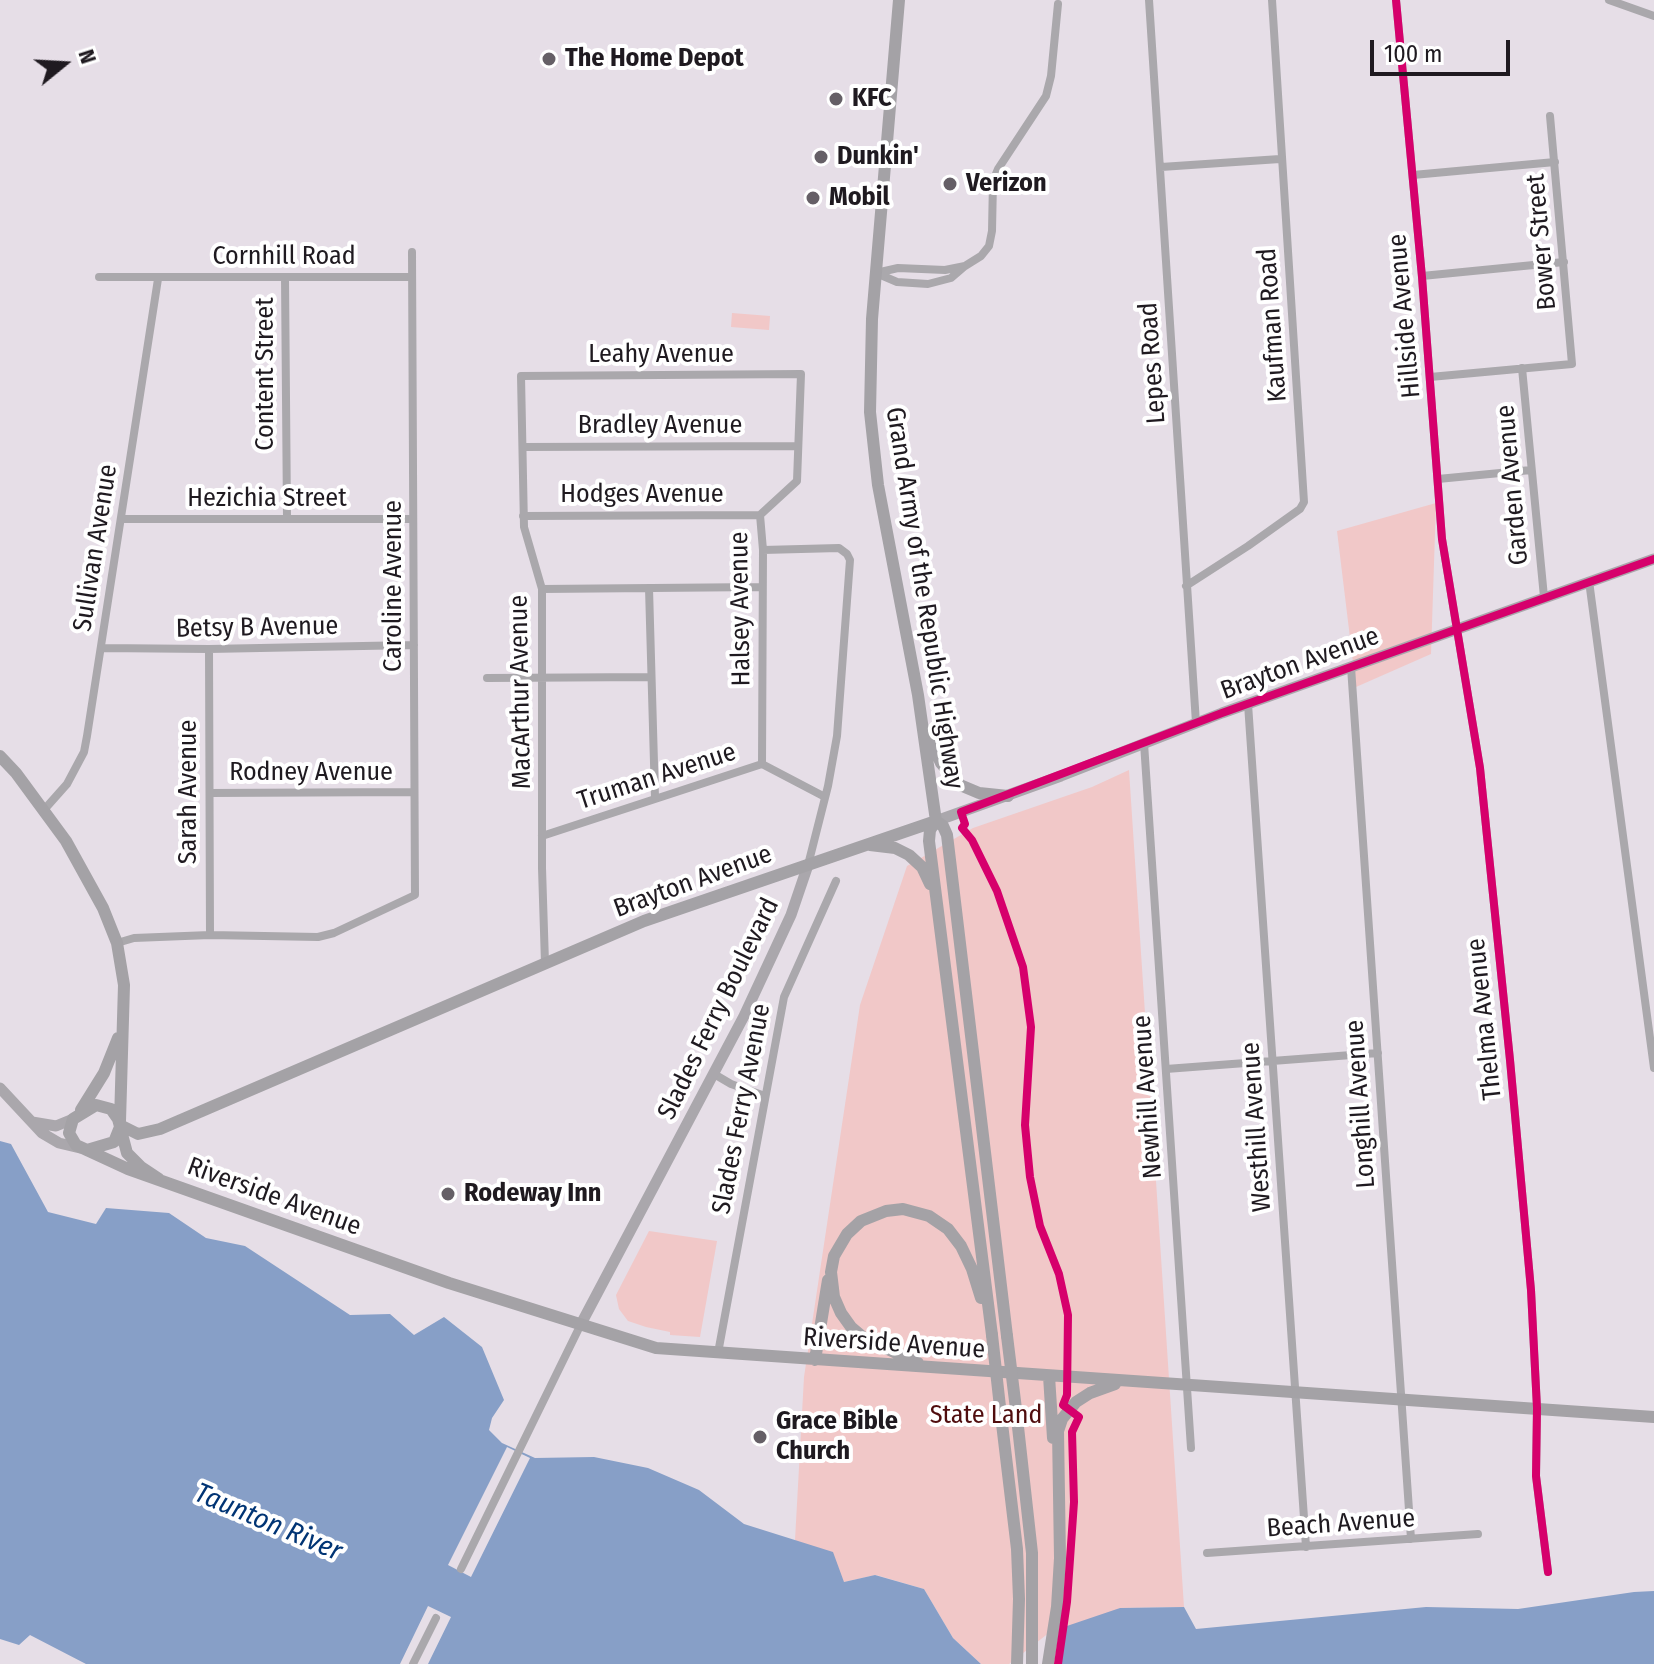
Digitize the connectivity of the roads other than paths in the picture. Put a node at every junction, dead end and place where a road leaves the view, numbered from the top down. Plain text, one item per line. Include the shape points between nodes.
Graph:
1 (899, 0) edge
2 (1149, 0) edge
3 (1272, 0) edge
4 (1396, 0) edge
5 (1609, 0) edge
6 (1058, 4) dead end
7 (1654, 16) edge
8 (1550, 116) dead end
9 (1280, 159) junction
10 (1555, 162) junction
11 (1161, 167) junction
12 (1413, 175) junction
13 (412, 252) dead end
14 (1564, 262) junction
15 (965, 266) junction
16 (876, 273) junction
17 (1422, 276) junction
18 (99, 277) dead end
19 (285, 277) junction
20 (411, 277) junction
21 (158, 279) junction
22 (1522, 368) junction
23 (801, 374) joint
24 (521, 376) joint
25 (1430, 377) junction
26 (798, 446) junction
27 (523, 447) junction
28 (1531, 470) junction
29 (1438, 479) junction
30 (760, 515) junction
31 (523, 516) junction
32 (287, 518) junction
33 (121, 519) junction
34 (413, 519) junction
35 (763, 550) junction
36 (1654, 559) edge
37 (1589, 581) junction
38 (1186, 586) junction
39 (762, 587) junction
40 (649, 588) junction
41 (542, 589) junction
42 (1544, 597) junction
43 (1455, 629) junction
44 (414, 645) junction
45 (101, 648) junction
46 (209, 649) junction
47 (1351, 667) junction
48 (651, 677) junction
49 (487, 678) dead end
50 (542, 678) junction
51 (1248, 704) junction
52 (921, 720) junction
53 (1196, 723) junction
54 (1144, 743) junction
55 (0, 756) edge
56 (762, 764) junction
57 (413, 792) junction
58 (210, 793) junction
59 (1008, 796) junction
60 (825, 797) junction
61 (655, 798) junction
62 (43, 811) junction
63 (936, 821) junction
64 (542, 836) junction
65 (867, 844) junction
66 (808, 865) junction
67 (836, 881) dead end
68 (937, 905) junction
69 (210, 935) junction
70 (117, 943) junction
71 (545, 963) junction
72 (123, 1016) junction
73 (1378, 1053) junction
74 (1273, 1062) junction
75 (1654, 1068) edge
76 (1166, 1069) junction
77 (714, 1074) junction
78 (0, 1088) edge
79 (765, 1096) junction
80 (76, 1116) junction
81 (30, 1121) junction
82 (120, 1125) junction
83 (82, 1149) junction
84 (159, 1179) junction
85 (832, 1265) junction
86 (581, 1324) junction
87 (992, 1335) junction
88 (718, 1353) junction
89 (815, 1360) junction
90 (928, 1368) junction
91 (1049, 1376) junction
92 (1124, 1382) junction
93 (1187, 1386) junction
94 (1296, 1393) junction
95 (1402, 1399) junction
96 (1537, 1408) junction
97 (1654, 1417) edge
98 (1191, 1448) dead end
99 (1057, 1473) junction
100 (1478, 1534) dead end
101 (1411, 1539) junction
102 (1306, 1547) junction
103 (1207, 1553) dead end
104 (461, 1569) dead end
105 (1548, 1572) dead end
106 (436, 1618) dead end
107 (413, 1664) edge
108 (1017, 1664) edge
109 (1032, 1664) edge
110 (1048, 1664) edge

1 - 16 main road, Grand Army of the Republic Highway
2 - 11 street, Lepes Road
3 - 9 street, Kaufman Road
4 - 12 street, Hillside Avenue
5 - 7 street
6 - 15 street via 1046,96 993,181 989,246
8 - 10 street, Bower Street
9 - 11 street
9 - 38 street, Kaufman Road via 1304,502
10 - 12 street
10 - 14 street, Bower Street
11 - 38 street, Lepes Road
12 - 17 street, Hillside Avenue
13 - 20 street, Caroline Avenue
14 - 17 street
14 - 22 street, Bower Street via 1572,364
15 - 16 street
15 - 16 street via 951,278 928,284 897,282
16 - 52 main road, Grand Army of the Republic Highway via 870,351 873,448
17 - 25 street, Hillside Avenue
18 - 21 street, Cornhill Road
19 - 20 street, Cornhill Road
19 - 21 street, Cornhill Road
19 - 32 street, Content Street
20 - 34 street, Caroline Avenue
21 - 33 street, Sullivan Avenue
22 - 25 street
22 - 28 street, Garden Avenue
23 - 24 street, Leahy Avenue
23 - 26 street, Halsey Avenue
24 - 27 street, MacArthur Avenue
25 - 29 street, Hillside Avenue
26 - 27 street, Bradley Avenue
26 - 30 street, Halsey Avenue via 797,481
27 - 31 street, MacArthur Avenue
28 - 29 street
28 - 42 street, Garden Avenue
29 - 43 street, Hillside Avenue
30 - 31 street, Hodges Avenue
30 - 35 street, Halsey Avenue
31 - 41 street, MacArthur Avenue
32 - 33 street, Hezichia Street
32 - 34 street, Hezichia Street
33 - 45 street, Sullivan Avenue
34 - 44 street, Caroline Avenue
35 - 39 street, Halsey Avenue
35 - 60 street, Slades Ferry Boulevard via 837,548 850,563 839,712
36 - 37 main road, Brayton Avenue
37 - 42 main road, Brayton Avenue
37 - 75 street
38 - 53 street, Lepes Road
39 - 40 street
39 - 56 street, Halsey Avenue
40 - 41 street
40 - 48 street
41 - 50 street, MacArthur Avenue
42 - 43 main road, Brayton Avenue
43 - 47 main road, Brayton Avenue
43 - 96 street, Thelma Avenue via 1480,768 1531,1290
44 - 46 street, Betsy B Avenue
44 - 57 street, Caroline Avenue
45 - 46 street, Betsy B Avenue
45 - 62 street, Sullivan Avenue via 84,752 67,784
46 - 58 street, Sarah Avenue
47 - 51 main road, Brayton Avenue
47 - 73 street, Longhill Avenue
48 - 50 street
48 - 61 street
49 - 50 street
50 - 64 street, MacArthur Avenue
51 - 53 main road, Brayton Avenue
51 - 74 street, Westhill Avenue
52 - 59 main road via 955,781 979,793
52 - 63 main road, Grand Army of the Republic Highway
53 - 54 main road, Brayton Avenue
54 - 59 main road, Brayton Avenue
54 - 76 street, Newhill Avenue
55 - 62 main road
56 - 60 street, Truman Avenue
56 - 61 street, Truman Avenue
57 - 58 street, Rodney Avenue
57 - 69 street, Caroline Avenue via 415,895 318,937
58 - 69 street, Sarah Avenue
59 - 63 main road, Brayton Avenue
60 - 66 street, Slades Ferry Boulevard
61 - 64 street, Truman Avenue
62 - 70 main road via 85,872
63 - 65 main road, Brayton Avenue
63 - 68 main road via 929,841
63 - 109 main road, bridge via 948,839 1016,1409 1032,1553
64 - 71 street, MacArthur Avenue
65 - 66 main road, Brayton Avenue
65 - 68 main road via 914,858
66 - 71 main road, Brayton Avenue via 644,921
66 - 77 main road, Slades Ferry Boulevard via 780,940
67 - 79 street, Slades Ferry Avenue via 784,997
68 - 87 main road
69 - 70 street
70 - 72 main road
71 - 82 main road, Brayton Avenue via 160,1129 138,1134
72 - 80 main road via 109,1064
72 - 82 main road
73 - 74 street
73 - 95 street, Longhill Avenue
74 - 76 street
74 - 94 street, Westhill Avenue
76 - 93 street, Newhill Avenue
77 - 79 street
77 - 86 main road, Slades Ferry Boulevard
78 - 81 main road, Riverside Avenue
79 - 88 street, Slades Ferry Avenue
80 - 81 main road via 56,1126
80 - 82 main road via 104,1106
80 - 83 main road via 70,1137
81 - 83 main road, Riverside Avenue via 47,1137
82 - 83 main road via 114,1142
82 - 84 main road, Riverside Avenue via 127,1153
83 - 84 main road, Riverside Avenue
84 - 86 main road, Riverside Avenue via 449,1283
85 - 87 main road via 847,1234 869,1216 895,1209 929,1216 948,1229 965,1254
85 - 89 main road
85 - 90 main road via 834,1297 851,1327 872,1343
86 - 88 main road, Riverside Avenue via 656,1348
86 - 104 street
87 - 108 main road, bridge via 1017,1554
88 - 89 main road, Riverside Avenue
89 - 90 main road, Riverside Avenue
90 - 91 main road, Riverside Avenue
91 - 92 main road, Riverside Avenue
91 - 99 main road
92 - 93 main road, Riverside Avenue
92 - 99 main road via 1084,1395 1069,1409 1058,1431
93 - 94 main road, Riverside Avenue
93 - 98 street, Newhill Avenue
94 - 95 main road, Riverside Avenue
94 - 102 street, Westhill Avenue
95 - 96 main road, Riverside Avenue
95 - 101 street, Longhill Avenue
96 - 97 main road, Riverside Avenue
96 - 105 street, Thelma Avenue via 1536,1476
99 - 110 main road via 1060,1551
100 - 101 street, Beach Avenue
101 - 102 street, Beach Avenue
102 - 103 street, Beach Avenue
106 - 107 street

